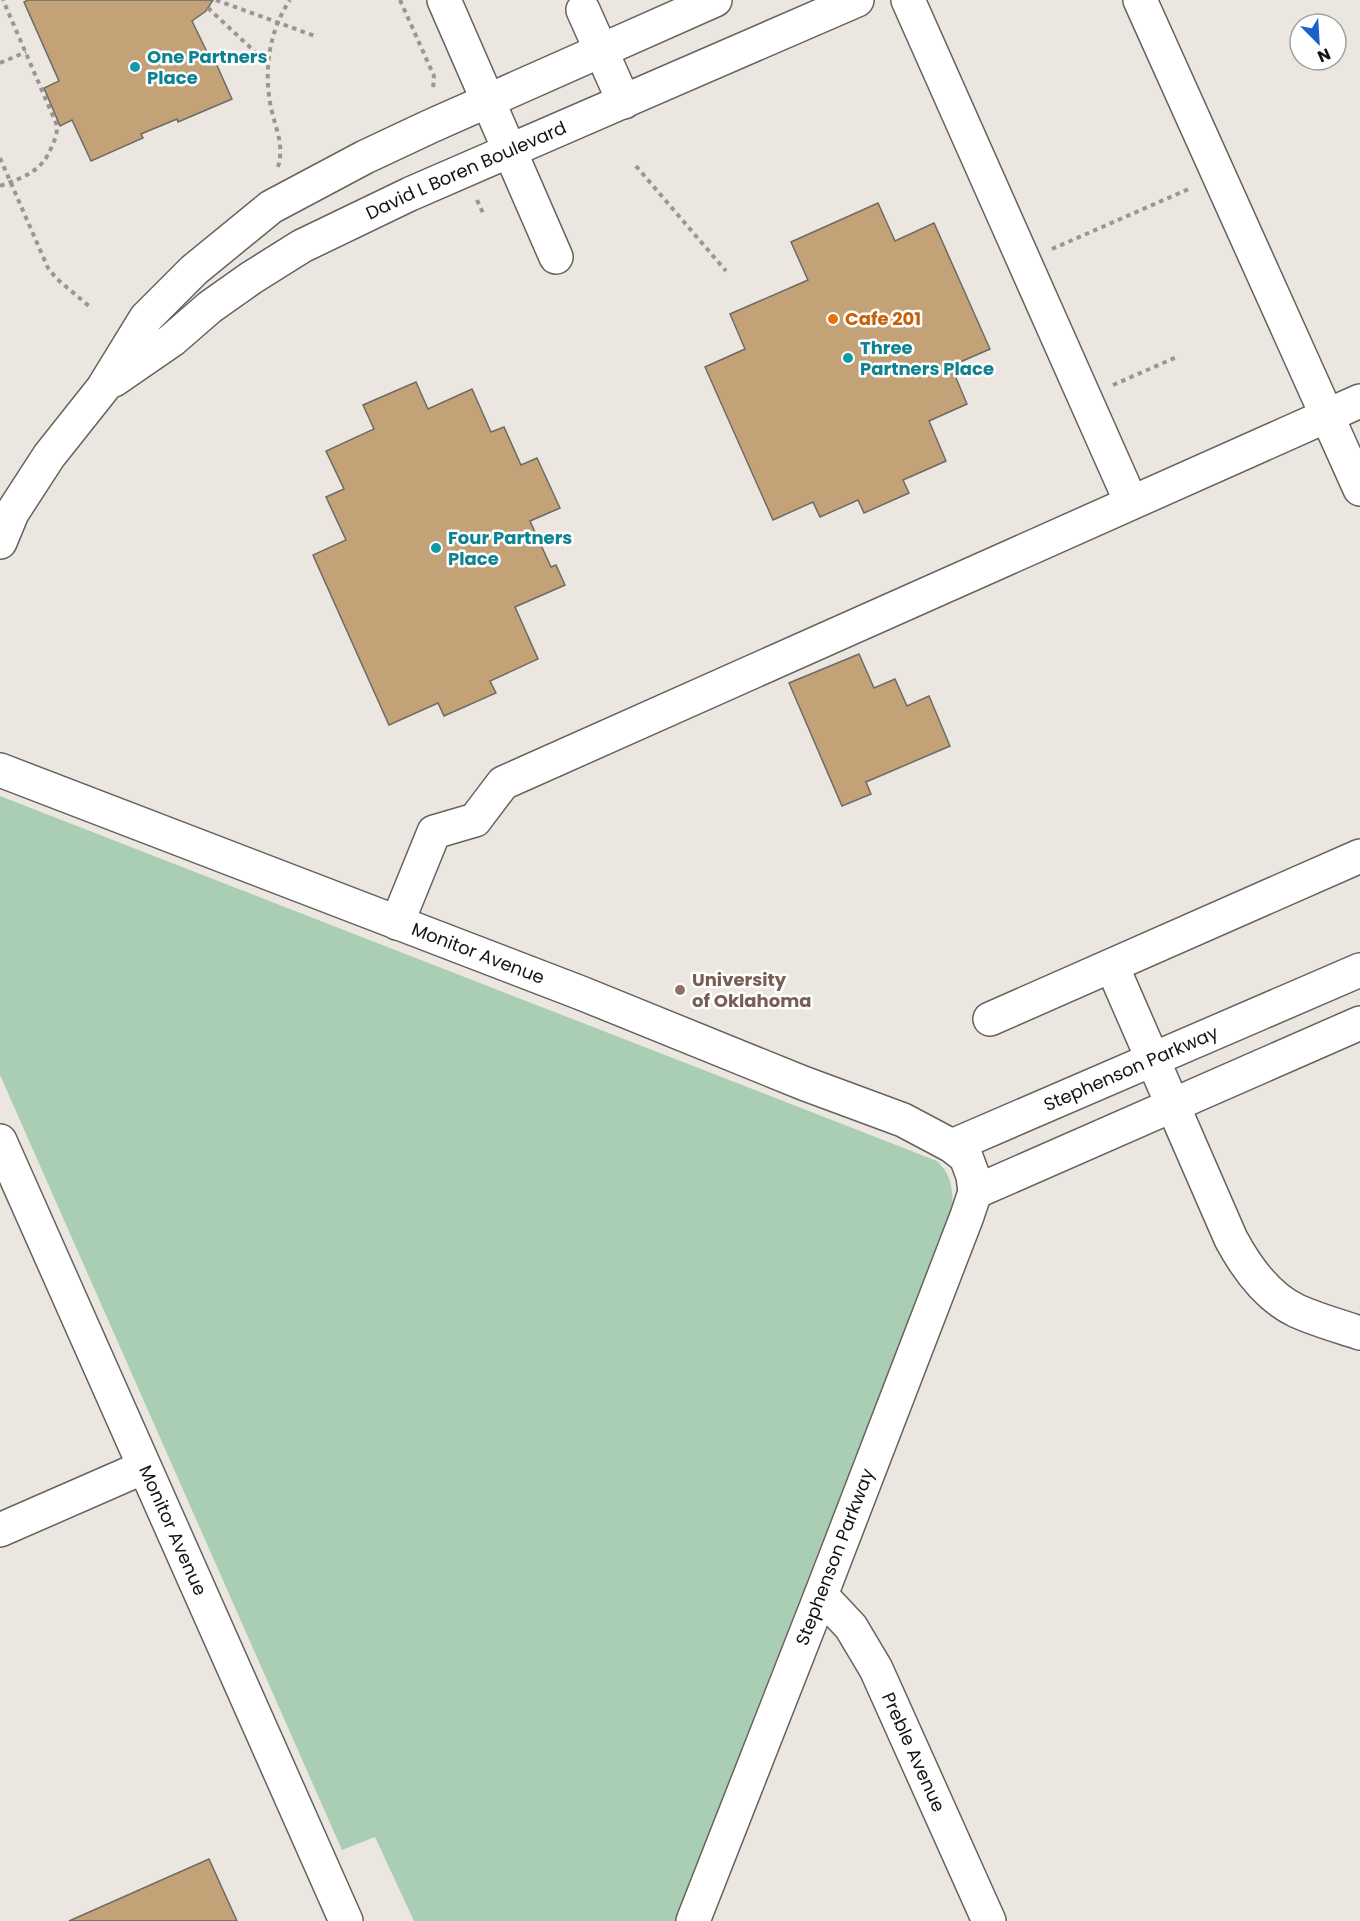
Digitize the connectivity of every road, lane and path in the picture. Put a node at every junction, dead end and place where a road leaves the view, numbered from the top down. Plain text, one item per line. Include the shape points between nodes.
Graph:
1 (3, 0) edge
2 (216, 0) edge
3 (290, 0) edge
4 (400, 0) edge
5 (444, 0) edge
6 (715, 0) edge
7 (857, 0) edge
8 (908, 0) edge
9 (1140, 0) edge
10 (208, 8) dead end
11 (583, 10) dead end
12 (277, 22) junction
13 (315, 36) dead end
14 (602, 50) junction
15 (26, 52) junction
16 (0, 63) edge
17 (268, 64) junction
18 (435, 87) dead end
19 (488, 100) junction
20 (624, 102) junction
21 (509, 151) junction
22 (0, 158) edge
23 (636, 166) dead end
24 (276, 171) dead end
25 (1219, 175) junction
26 (321, 181) junction
27 (10, 182) junction
28 (0, 186) edge
29 (474, 194) dead end
30 (483, 213) dead end
31 (342, 226) junction
32 (556, 257) dead end
33 (1024, 261) junction
34 (726, 271) dead end
35 (89, 306) dead end
36 (1179, 356) dead end
37 (103, 388) junction
38 (1085, 397) junction
39 (1360, 401) edge
40 (1328, 415) junction
41 (1360, 489) edge
42 (1131, 502) junction
43 (0, 542) edge
44 (0, 770) edge
45 (1360, 856) edge
46 (397, 923) junction
47 (1112, 966) junction
48 (1360, 970) edge
49 (990, 1020) dead end
50 (1360, 1023) edge
51 (1152, 1058) junction
52 (1172, 1104) junction
53 (0, 1141) edge
54 (952, 1146) junction
55 (975, 1192) junction
56 (1360, 1333) edge
57 (144, 1467) junction
58 (0, 1530) edge
59 (821, 1595) junction
60 (346, 1921) edge
61 (693, 1921) edge
62 (989, 1921) edge

1 - 15 path
2 - 12 path
3 - 12 path
4 - 18 path via 434,76
5 - 19 street
6 - 14 street, David L Boren Boulevard
7 - 20 street, David L Boren Boulevard
8 - 33 street
9 - 25 street
10 - 17 path
11 - 14 street
12 - 13 path
12 - 17 path
14 - 19 street, David L Boren Boulevard
14 - 20 street
15 - 16 path
15 - 27 path via 58,133 43,164
17 - 24 path via 270,100 281,144
19 - 21 street
19 - 26 street, David L Boren Boulevard
20 - 21 street, David L Boren Boulevard
21 - 31 street, David L Boren Boulevard
21 - 32 street
22 - 27 path
23 - 34 path
25 - 33 path
25 - 40 street
26 - 31 street
26 - 37 street, David L Boren Boulevard via 271,207 194,270 146,318
27 - 28 path
27 - 35 path via 48,268
29 - 30 path
31 - 37 street, David L Boren Boulevard via 251,278
33 - 38 street
36 - 38 path
37 - 43 street, David L Boren Boulevard via 50,456 12,513
38 - 42 street
39 - 40 street
40 - 41 street
40 - 42 street
42 - 46 street via 503,783 475,820 434,832
44 - 46 street, Monitor Avenue
45 - 47 street
46 - 54 street, Monitor Avenue via 903,1120
47 - 49 street
47 - 51 street
48 - 51 street, Stephenson Parkway
50 - 52 street
51 - 52 street
51 - 54 street, Stephenson Parkway
52 - 55 street
52 - 56 street via 1231,1239 1252,1274 1297,1311
53 - 57 street, Monitor Avenue
54 - 55 street via 966,1157
55 - 59 street, Stephenson Parkway
57 - 58 street
57 - 60 street, Monitor Avenue
59 - 61 street, Stephenson Parkway
59 - 62 street, Preble Avenue via 851,1626 876,1668

